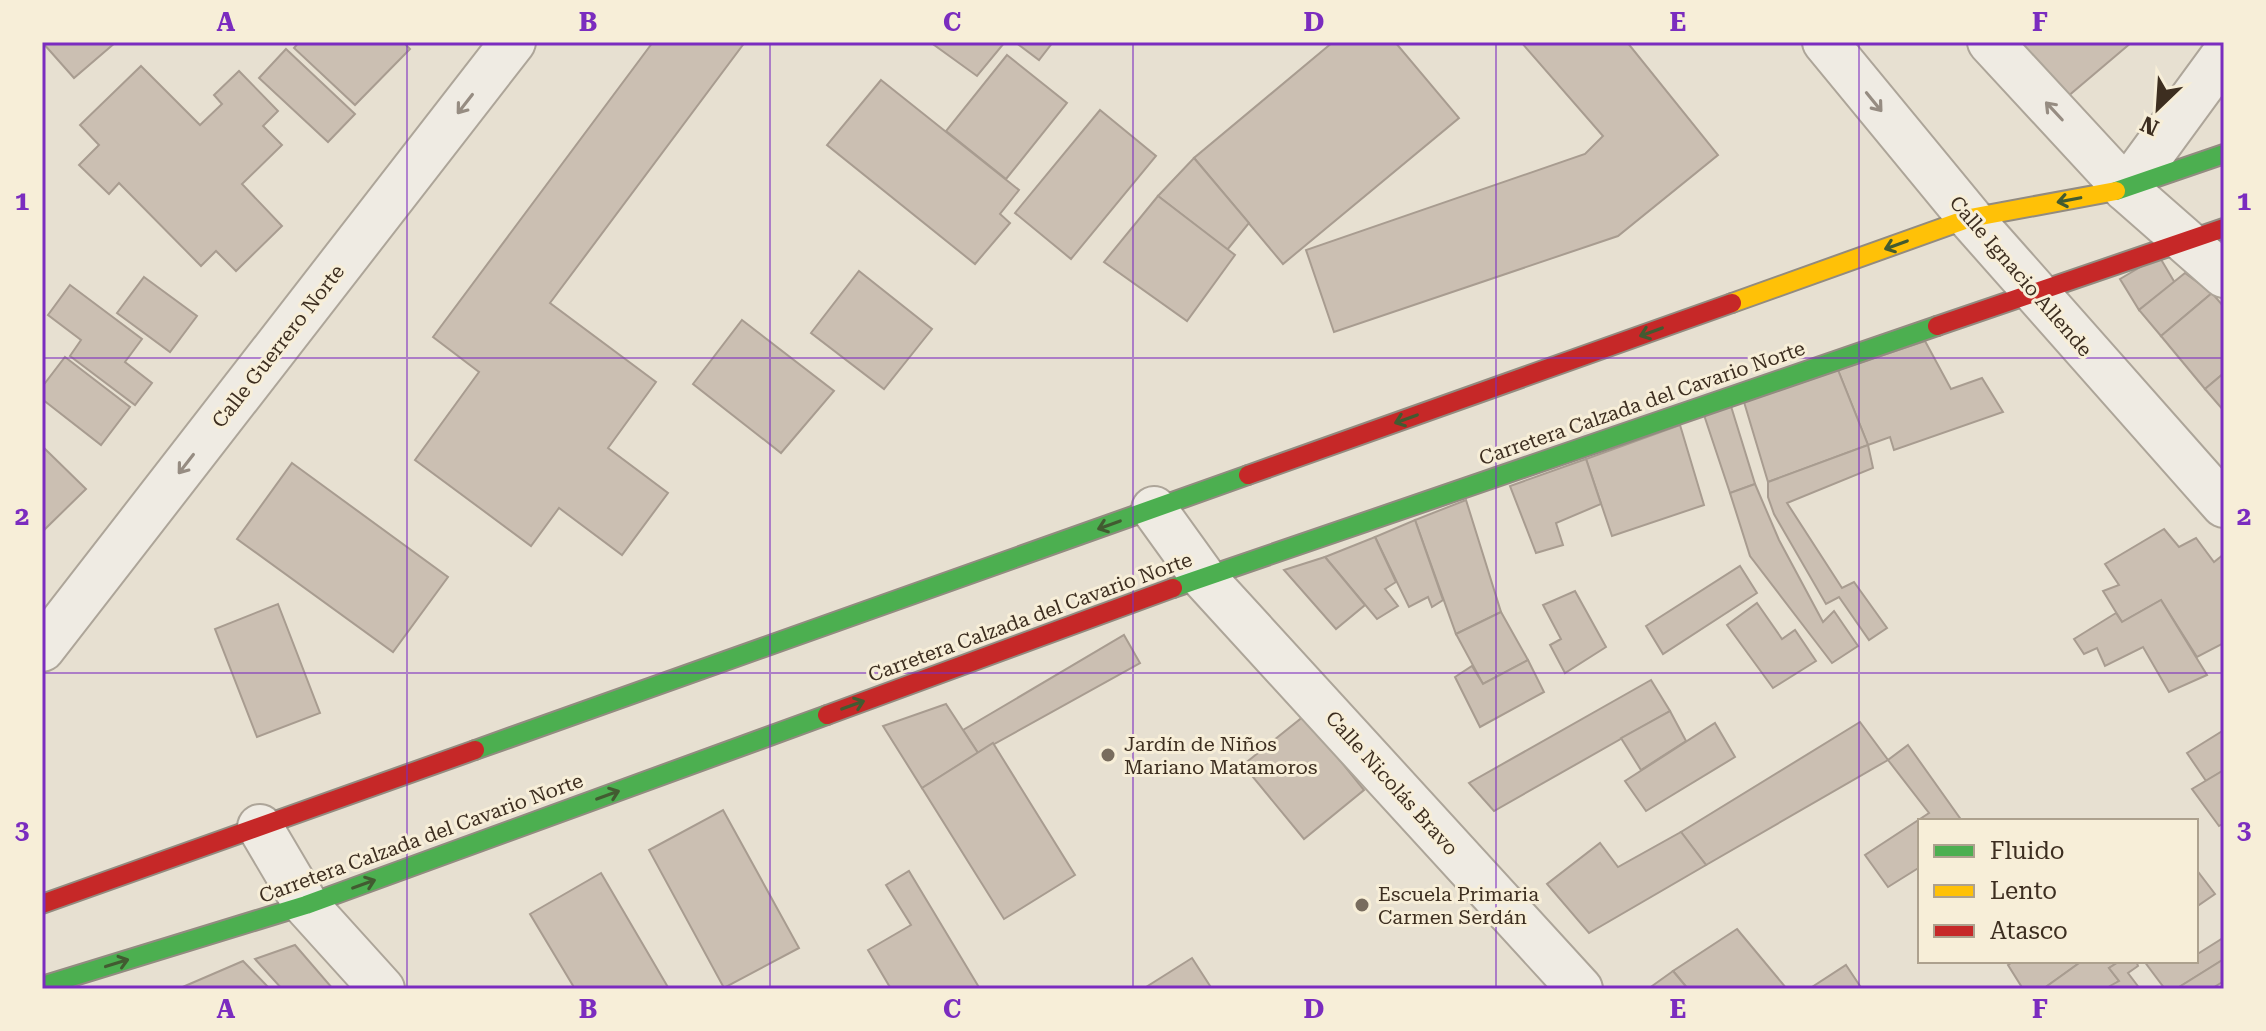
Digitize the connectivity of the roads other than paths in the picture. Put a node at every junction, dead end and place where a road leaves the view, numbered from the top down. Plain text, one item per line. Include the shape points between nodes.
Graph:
1 (513, 42) edge
2 (1825, 42) edge
3 (1990, 42) edge
4 (2224, 55) edge
5 (2224, 154) edge
6 (2126, 189) junction
7 (1970, 218) junction
8 (2205, 235) edge
9 (2224, 275) edge
10 (2034, 292) junction
11 (2224, 505) edge
12 (1154, 509) junction
13 (1203, 577) junction
14 (42, 649) edge
15 (260, 827) junction
16 (42, 904) edge
17 (306, 905) junction
18 (42, 986) edge
19 (382, 989) edge
20 (1580, 989) edge

1 -> 14 street, Calle Guerrero Norte
2 -> 7 street, Calle Ignacio Allende
6 -> 3 street
4 - 6 street
5 - 6 main road
6 -> 7 main road
6 - 8 street
7 - 10 street, Calle Ignacio Allende
7 -> 12 main road
8 - 9 street
8 - 10 main road, Carretera Calzada del Cavario Norte
10 - 11 street, Calle Ignacio Allende
10 - 13 main road, Carretera Calzada del Cavario Norte
12 - 13 street, Calle Nicolás Bravo
12 -> 15 main road
17 -> 13 main road, Carretera Calzada del Cavario Norte
13 - 20 street, Calle Nicolás Bravo
15 - 16 main road
15 - 17 street
18 -> 17 main road, Carretera Calzada del Cavario Norte
17 - 19 street

